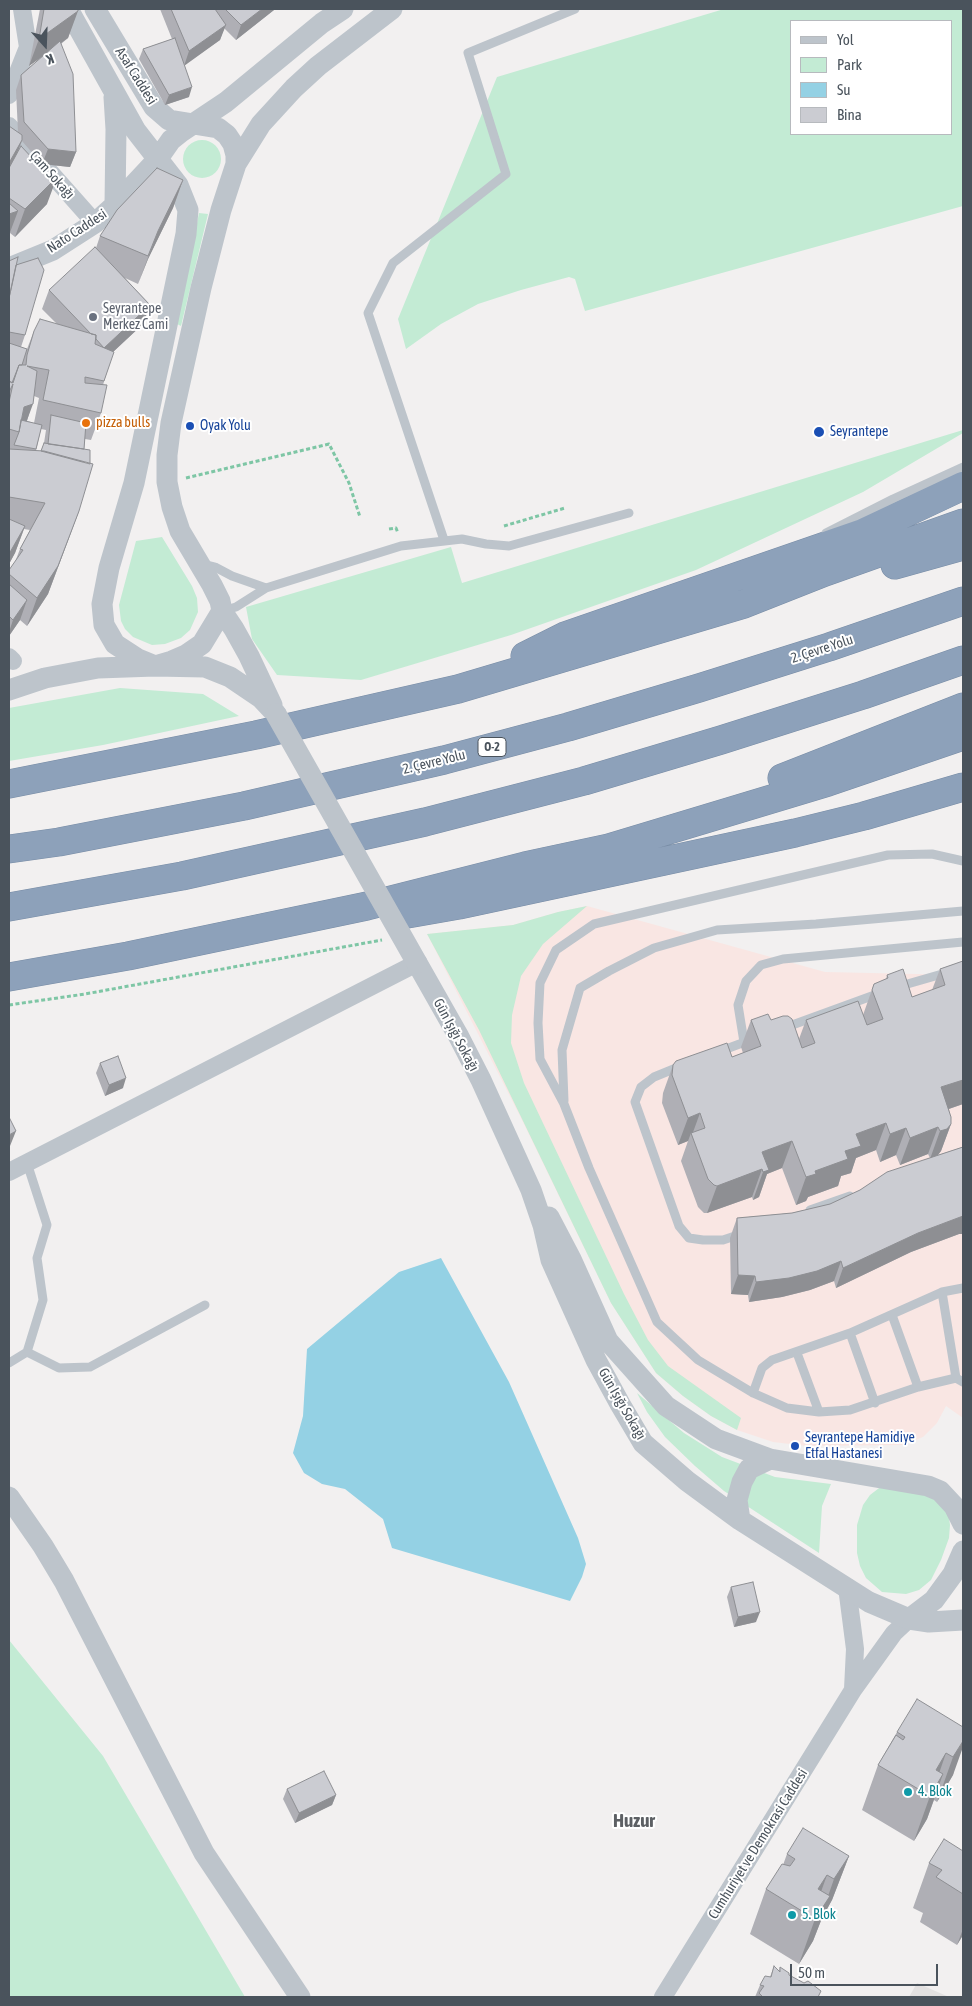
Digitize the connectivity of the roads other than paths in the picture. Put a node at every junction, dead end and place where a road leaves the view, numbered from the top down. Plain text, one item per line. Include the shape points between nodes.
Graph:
1 (22, 9) edge
2 (68, 9) edge
3 (95, 9) edge
4 (343, 9) edge
5 (392, 9) edge
6 (575, 9) edge
7 (113, 92) junction
8 (9, 95) edge
9 (193, 125) junction
10 (9, 126) edge
11 (157, 160) junction
12 (236, 164) junction
13 (116, 205) junction
14 (95, 223) junction
15 (9, 268) edge
16 (963, 467) edge
17 (963, 486) edge
18 (629, 513) dead end
19 (963, 523) edge
20 (821, 536) dead end
21 (444, 540) junction
22 (812, 541) dead end
23 (963, 546) edge
24 (198, 563) junction
25 (774, 565) junction
26 (266, 588) junction
27 (963, 601) edge
28 (744, 604) junction
29 (222, 611) junction
30 (963, 660) edge
31 (155, 666) junction
32 (9, 690) edge
33 (458, 690) junction
34 (963, 707) edge
35 (276, 714) junction
36 (963, 736) edge
37 (9, 784) edge
38 (963, 787) edge
39 (9, 849) edge
40 (963, 860) edge
41 (525, 866) junction
42 (9, 907) edge
43 (963, 911) edge
44 (306, 919) junction
45 (963, 942) edge
46 (417, 963) junction
47 (963, 968) edge
48 (9, 977) edge
49 (744, 1042) junction
50 (707, 1056) edge
51 (689, 1063) edge
52 (564, 1104) junction
53 (27, 1163) junction
54 (9, 1172) edge
55 (531, 1190) junction
56 (862, 1192) edge
57 (797, 1214) edge
58 (751, 1230) edge
59 (963, 1288) edge
60 (942, 1292) junction
61 (205, 1306) dead end
62 (892, 1315) junction
63 (850, 1333) junction
64 (27, 1352) junction
65 (797, 1353) junction
66 (9, 1363) edge
67 (960, 1380) edge
68 (918, 1387) junction
69 (754, 1393) junction
70 (875, 1403) junction
71 (819, 1412) junction
72 (770, 1458) junction
73 (9, 1497) edge
74 (740, 1520) junction
75 (963, 1524) edge
76 (963, 1551) edge
77 (847, 1587) junction
78 (909, 1619) junction
79 (963, 1620) edge
80 (853, 1690) junction
81 (300, 1997) edge
82 (663, 1997) edge

1 - 8 street via 28,47
2 - 7 street, Asaf Caddesi
3 - 9 street, Asaf Caddesi via 154,107 170,120
4 - 9 street, Nato Caddesi
5 - 12 street via 294,88 261,124
6 - 21 lane via 468,53 506,174 393,263 368,313
7 - 11 street, Asaf Caddesi
7 - 13 street
9 - 11 street, Nato Caddesi via 171,140
9 - 12 street, Asaf Caddesi via 218,128 227,135 233,144
10 - 14 street, Çam Sokağı
11 - 13 street, Nato Caddesi
11 - 31 street, Asaf Caddesi via 178,184 186,204 186,234 134,483 102,604 104,626 115,644
12 - 24 street via 201,288 171,423 167,456 167,482 172,507 180,531
13 - 14 street, Nato Caddesi
14 - 15 street, Nato Caddesi via 53,250
16 - 20 lane
17 - 25 highway via 863,534
18 - 21 lane via 509,546 462,539
19 - 28 highway
21 - 26 lane via 401,546
22 - 25 lane
23 - 28 highway via 803,593
24 - 26 lane
24 - 29 street via 220,601
25 - 33 highway via 565,636
26 - 29 lane via 236,608
27 - 39 highway, 2. Çevre Yolu / O-2 via 699,688 444,760 244,806
28 - 33 highway
29 - 31 street via 202,644 186,655
29 - 35 street via 249,656
30 - 42 highway via 721,740 584,781 435,820 182,876
31 - 32 street via 98,668 44,678
31 - 35 street via 205,667 237,682 261,698
33 - 37 highway via 256,735
34 - 41 highway via 803,771
35 - 46 street, Gün Işığı Sokağı, bridge
36 - 41 highway via 749,807 609,848
38 - 44 highway via 795,833 404,915 344,920
40 - 52 lane via 932,854 888,855 594,924 556,950 540,983 540,1059
41 - 44 highway
43 - 52 lane via 717,930 654,948 580,988 562,1050
44 - 48 highway
45 - 49 lane via 783,959 762,965 746,981 738,1005
46 - 53 street
46 - 55 street, Gün Işığı Sokağı via 459,1037
47 - 49 lane via 918,980
49 - 50 lane
51 - 58 lane via 654,1077 641,1087 635,1102 678,1226 689,1238 703,1240 723,1240
52 - 69 lane via 588,1168 657,1322 698,1360
53 - 54 street
53 - 64 lane via 48,1225 37,1258 43,1300
55 - 72 street, Gün Işığı Sokağı via 552,1222 608,1341 646,1384 666,1406 716,1439
55 - 74 street, Gün Işığı Sokağı via 551,1260 596,1360 643,1443 687,1482
56 - 57 lane
59 - 60 lane
60 - 62 lane
60 - 67 lane
61 - 64 lane via 90,1367 59,1368
62 - 63 lane
62 - 68 lane
63 - 65 lane
63 - 70 lane
64 - 66 lane
65 - 69 lane via 772,1360 762,1368
65 - 71 lane
67 - 68 lane
68 - 70 lane
69 - 71 lane via 787,1408
70 - 71 lane via 850,1410
72 - 74 street via 749,1469 742,1482 738,1500
72 - 75 street via 928,1486 940,1492 954,1506
73 - 81 street via 64,1581 204,1853
74 - 77 street, Gün Işığı Sokağı
76 - 78 street via 934,1600
77 - 78 street, Gün Işığı Sokağı via 869,1602
77 - 80 street, Cumhuriyet ve Demokrasi Caddesi via 855,1649
78 - 79 street via 929,1622
78 - 80 street, Cumhuriyet ve Demokrasi Caddesi via 894,1633
80 - 82 street, Cumhuriyet ve Demokrasi Caddesi

